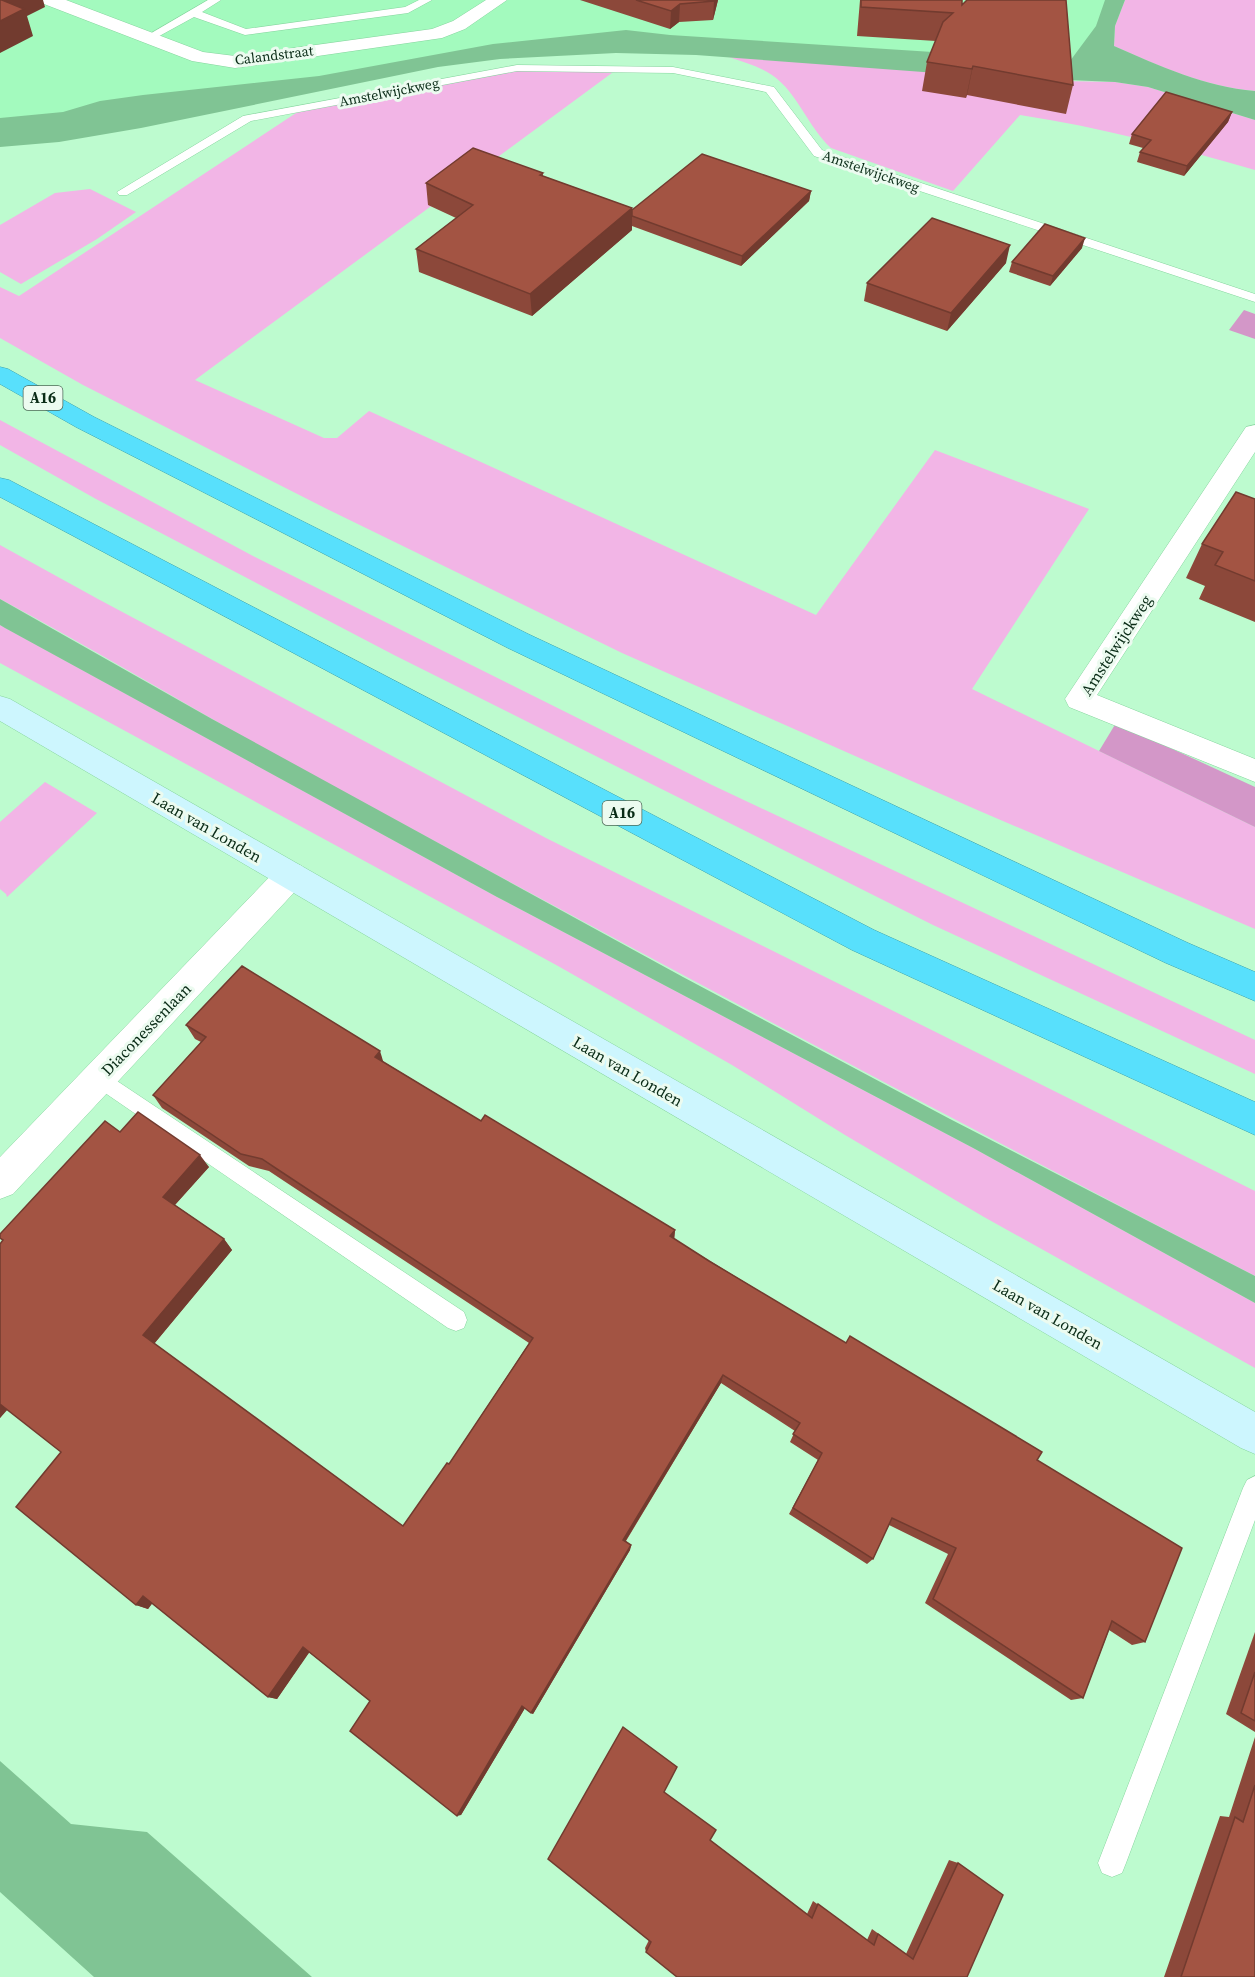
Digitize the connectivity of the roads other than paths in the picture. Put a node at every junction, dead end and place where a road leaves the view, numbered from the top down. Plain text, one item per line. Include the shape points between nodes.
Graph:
1 (50, 0) edge
2 (216, 0) edge
3 (427, 0) edge
4 (498, 0) edge
5 (194, 13) junction
6 (148, 38) junction
7 (123, 192) dead end
8 (1255, 298) edge
9 (0, 374) edge
10 (1255, 433) edge
11 (0, 486) edge
12 (0, 707) edge
13 (1255, 771) edge
14 (291, 875) junction
15 (1255, 987) edge
16 (99, 1078) junction
17 (1255, 1119) edge
18 (0, 1182) edge
19 (456, 1320) dead end
20 (1255, 1434) edge
21 (1255, 1488) edge
22 (1112, 1863) dead end

1 - 6 street, Calandstraat
2 - 5 lane
3 - 5 lane via 408,10 245,32
4 - 6 street, Calandstraat via 459,25 435,34 236,62 199,57
5 - 6 lane
7 - 8 lane, Amstelwijckweg via 247,118 517,68 673,70 770,89 818,153
9 - 15 highway, A16 via 85,422 518,641
10 - 13 street, Amstelwijckweg via 1079,699
11 - 17 highway, A16 via 863,940
12 - 14 street, Laan van Londen
14 - 16 street, Diaconessenlaan
14 - 20 street, Laan van Londen
16 - 18 street, Diaconessenlaan
16 - 19 lane
21 - 22 lane

